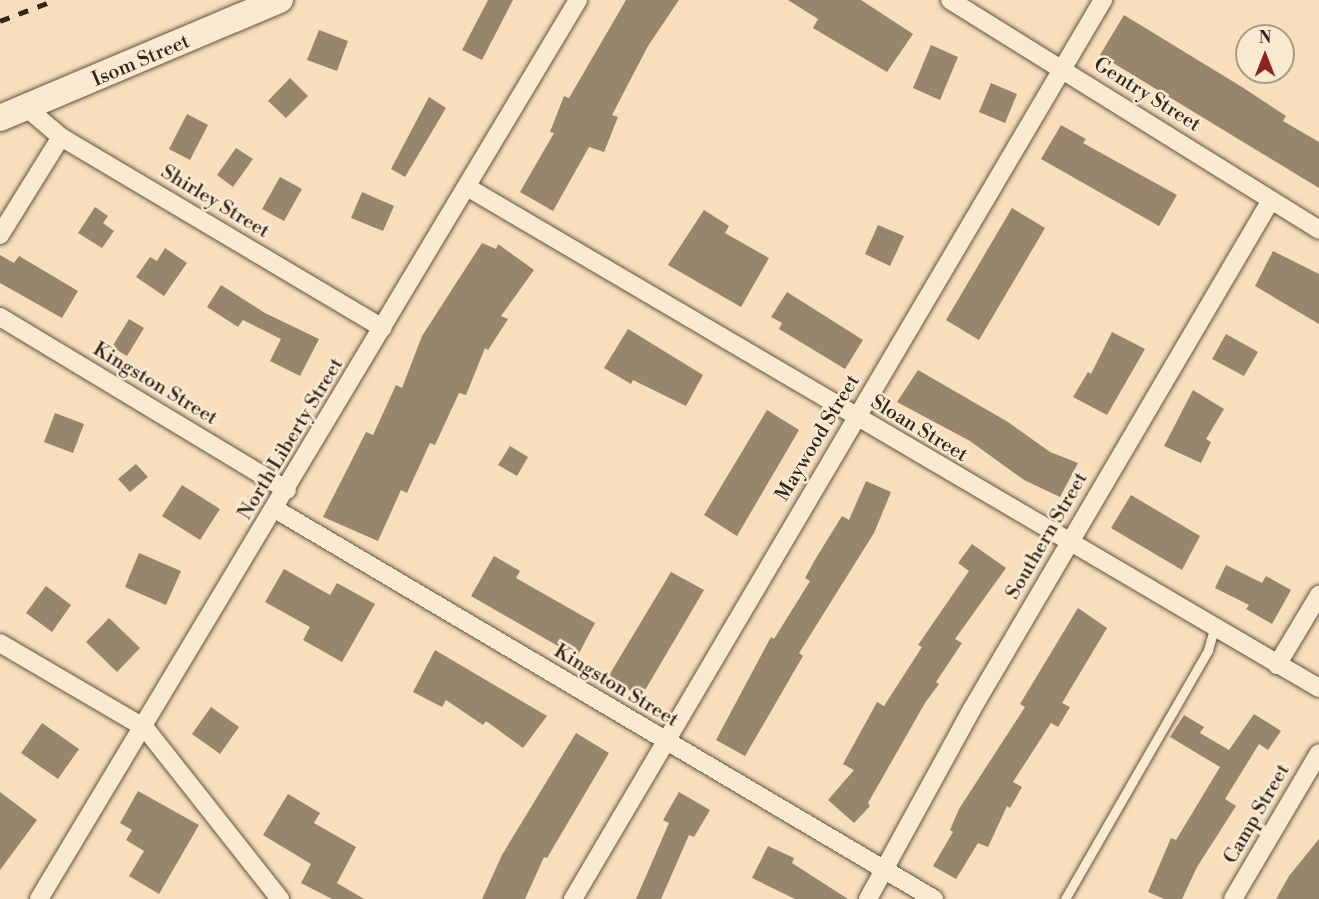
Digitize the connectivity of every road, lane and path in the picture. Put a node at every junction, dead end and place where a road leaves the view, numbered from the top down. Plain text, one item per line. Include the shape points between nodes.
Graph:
1 (280, 0) edge
2 (578, 0) edge
3 (950, 0) edge
4 (1103, 0) edge
5 (1062, 69) junction
6 (28, 109) junction
7 (0, 118) edge
8 (61, 137) junction
9 (467, 187) junction
10 (1271, 200) junction
11 (1319, 230) edge
12 (0, 235) edge
13 (0, 316) edge
14 (383, 328) junction
15 (856, 418) junction
16 (287, 490) junction
17 (275, 509) junction
18 (1068, 544) junction
19 (1319, 595) edge
20 (1214, 629) junction
21 (0, 643) edge
22 (1277, 665) junction
23 (1319, 688) edge
24 (145, 728) junction
25 (665, 742) junction
26 (1319, 753) edge
27 (884, 869) junction
28 (39, 899) edge
29 (280, 899) edge
30 (573, 899) edge
31 (868, 899) edge
32 (934, 899) edge
33 (1065, 899) edge
34 (1233, 899) edge

1 - 6 main road, Isom Street
2 - 9 street, North Liberty Street
3 - 5 street, Gentry Street
4 - 5 street, Maywood Street
5 - 10 street, Gentry Street
5 - 15 street, Maywood Street
6 - 7 main road, Isom Street
6 - 8 street, Shirley Street
8 - 12 street
8 - 14 street, Shirley Street
9 - 14 street, North Liberty Street
9 - 15 street, Sloan Street
10 - 11 street, Gentry Street
10 - 18 street, Southern Street
13 - 16 street, Kingston Street
14 - 16 street, North Liberty Street
15 - 18 street, Sloan Street
15 - 25 street, Maywood Street
16 - 17 street, North Liberty Street
17 - 24 street, North Liberty Street
17 - 25 street, Kingston Street
18 - 20 street, Sloan Street
18 - 27 street, Southern Street
19 - 22 street
20 - 22 street, Sloan Street
20 - 33 lane via 1208,650
21 - 24 street
22 - 23 street, Sloan Street
24 - 28 street, North Liberty Street
24 - 29 street
25 - 27 street, Kingston Street
25 - 30 street, Maywood Street
26 - 34 street, Camp Street
27 - 31 street, Southern Street
27 - 32 street, Kingston Street

